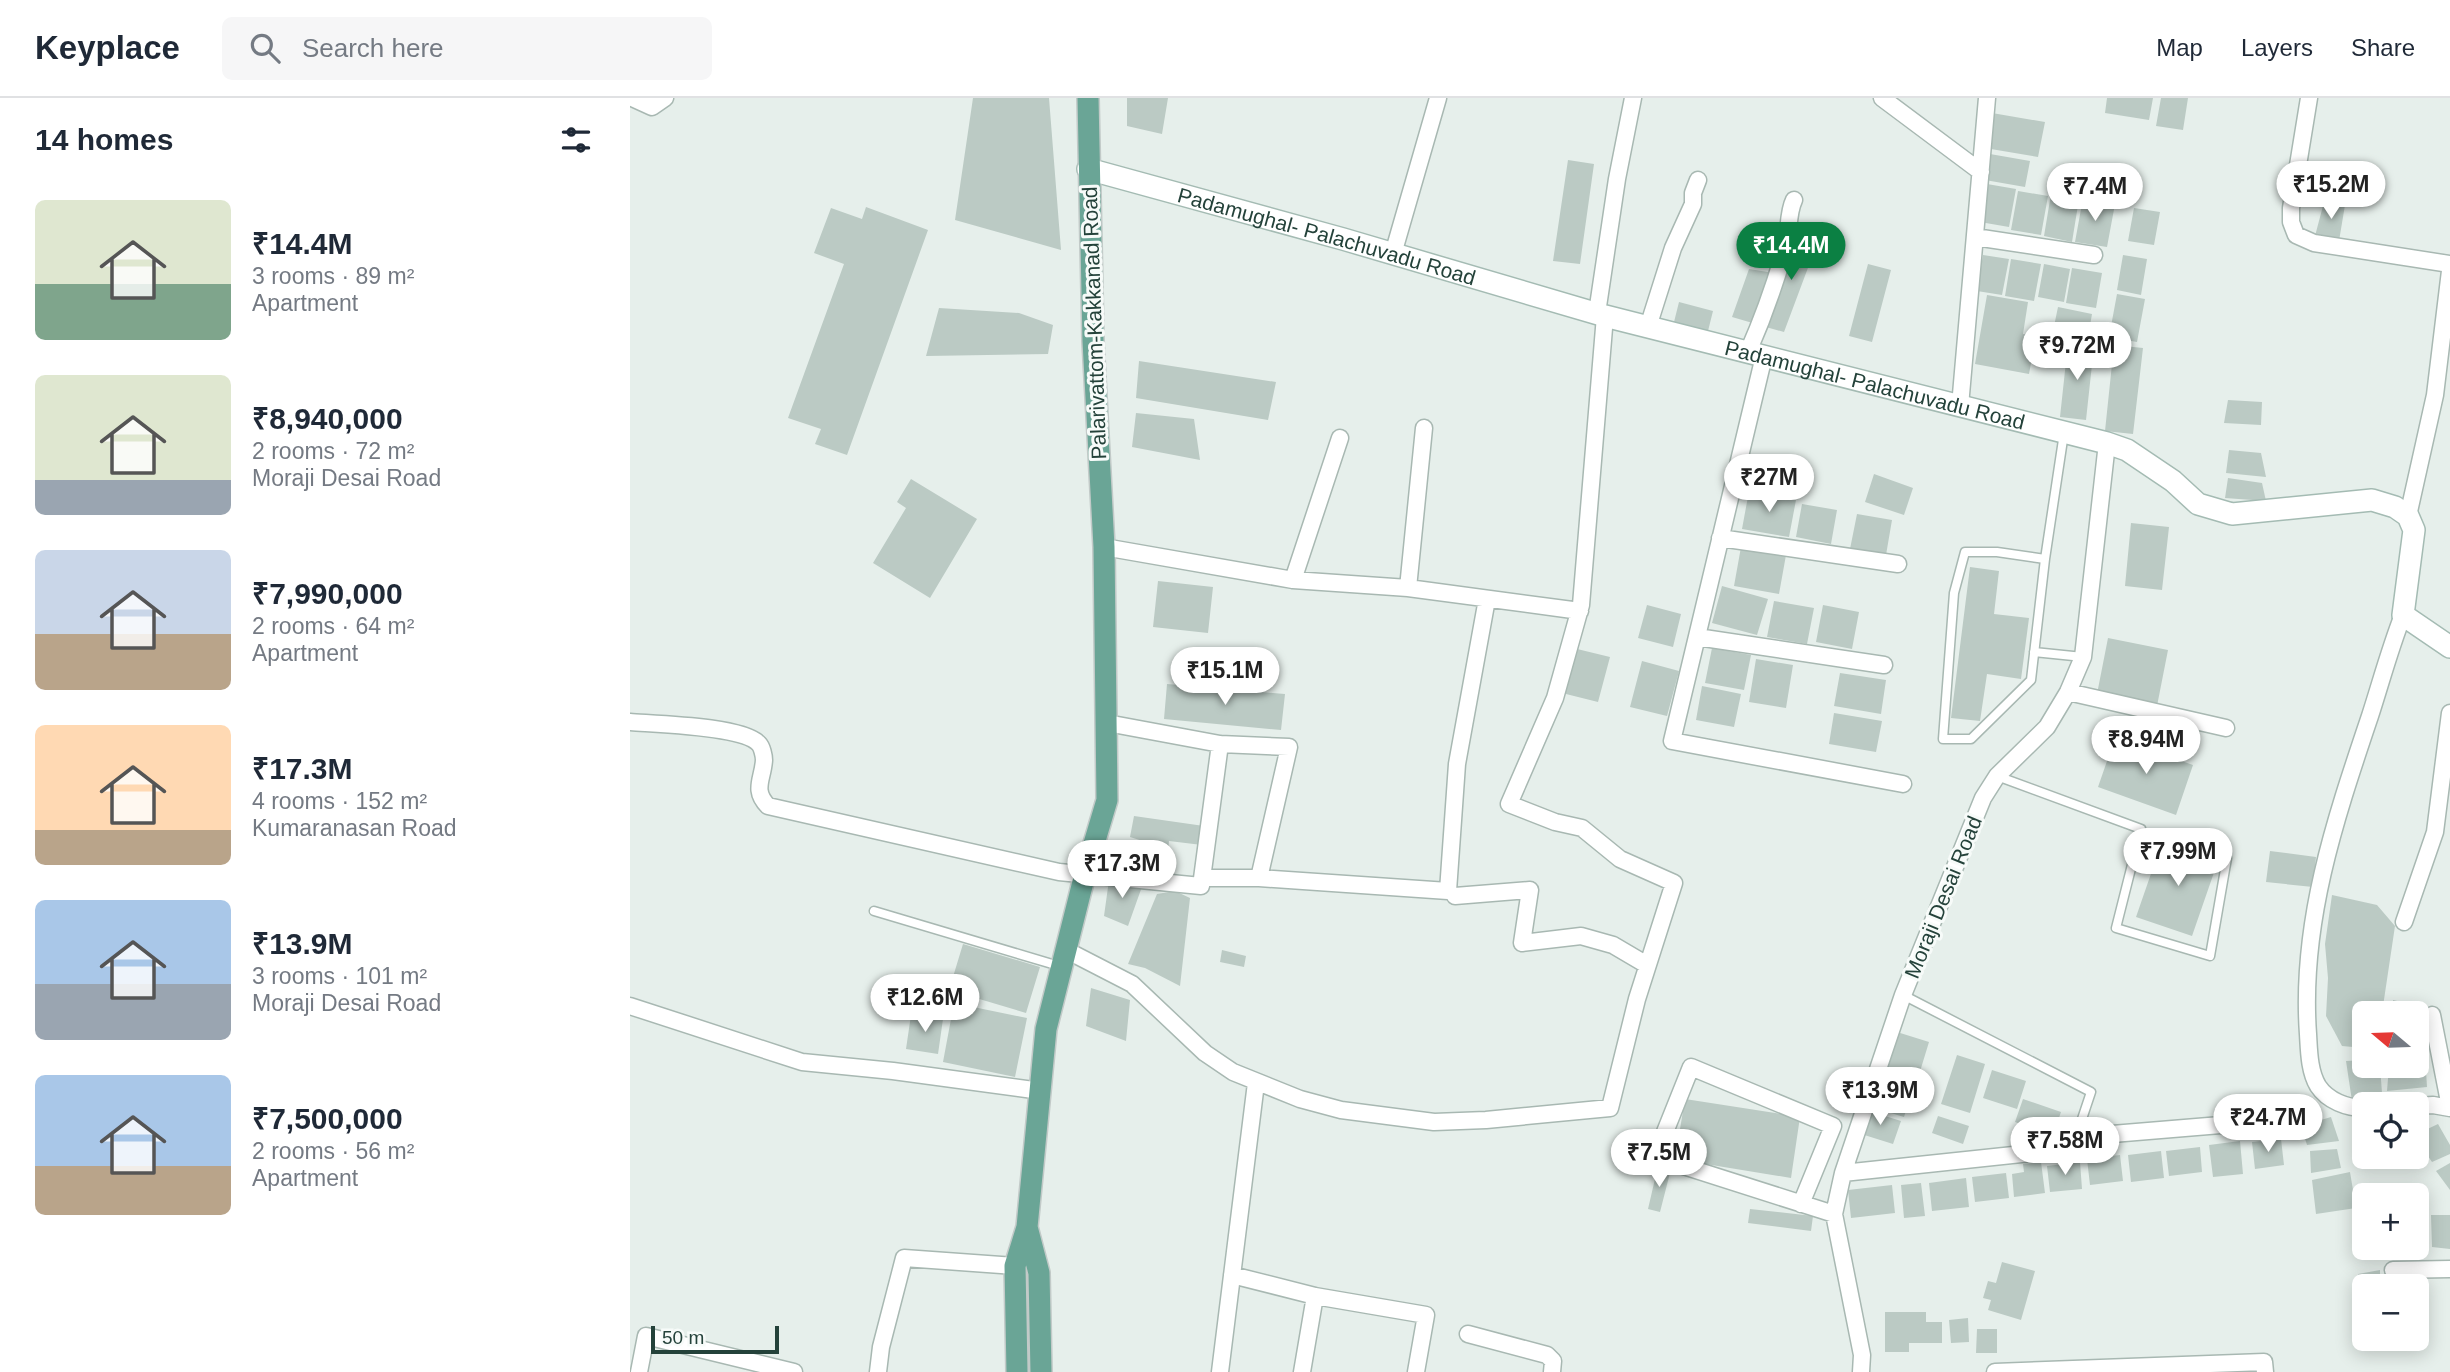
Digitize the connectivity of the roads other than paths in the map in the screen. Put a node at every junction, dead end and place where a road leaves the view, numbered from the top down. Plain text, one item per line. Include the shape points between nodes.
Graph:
1 (632, 98) edge
2 (665, 98) edge
3 (1088, 98) edge
4 (1438, 98) edge
5 (1633, 98) edge
6 (1882, 98) edge
7 (1987, 98) edge
8 (2309, 98) edge
9 (1088, 169) junction
10 (1981, 172) junction
11 (1698, 180) dead end
12 (1794, 200) dead end
13 (1975, 237) junction
14 (1393, 254) junction
15 (2094, 255) dead end
16 (2450, 264) edge
17 (2450, 271) edge
18 (1601, 314) junction
19 (1648, 327) junction
20 (2445, 347) edge
21 (1756, 354) junction
22 (2442, 395) edge
23 (1960, 406) junction
24 (1424, 428) dead end
25 (2064, 433) junction
26 (1340, 438) dead end
27 (2106, 443) junction
28 (2408, 516) junction
29 (1720, 538) junction
30 (1104, 547) junction
31 (2045, 559) junction
32 (1898, 564) dead end
33 (1293, 580) junction
34 (1408, 588) junction
35 (1487, 599) junction
36 (1580, 611) junction
37 (2403, 615) junction
38 (1697, 637) junction
39 (2450, 647) edge
40 (2034, 652) junction
41 (2083, 657) junction
42 (1884, 665) dead end
43 (2068, 692) junction
44 (2450, 713) edge
45 (630, 722) edge
46 (1107, 723) junction
47 (2226, 728) dead end
48 (1220, 744) junction
49 (1997, 776) junction
50 (1903, 784) dead end
51 (2227, 858) dead end
52 (1085, 874) junction
53 (1202, 878) junction
54 (1259, 878) junction
55 (1455, 896) dead end
56 (874, 911) dead end
57 (2404, 922) dead end
58 (1064, 958) junction
59 (1647, 965) junction
60 (1903, 995) junction
61 (630, 1006) edge
62 (2432, 1015) dead end
63 (1256, 1083) junction
64 (1041, 1091) junction
65 (2429, 1105) edge
66 (2352, 1107) edge
67 (2450, 1107) edge
68 (2281, 1120) dead end
69 (2076, 1137) joint
70 (2041, 1152) dead end
71 (1843, 1173) junction
72 (1801, 1204) junction
73 (1834, 1214) junction
74 (1027, 1227) junction
75 (1014, 1266) junction
76 (2450, 1269) edge
77 (2393, 1270) dead end
78 (1232, 1275) junction
79 (1315, 1296) junction
80 (1468, 1334) dead end
81 (639, 1372) edge
82 (794, 1372) edge
83 (878, 1372) edge
84 (1017, 1372) edge
85 (1041, 1372) edge
86 (1220, 1372) edge
87 (1302, 1372) edge
88 (1416, 1372) edge
89 (1552, 1372) edge
90 (1861, 1372) edge
91 (1995, 1372) edge
92 (2264, 1372) edge

1 - 2 street via 652,107
3 - 9 main road, Palarivattom-Kakkanad Road
4 - 14 street
5 - 18 street via 1617,179
6 - 10 street
7 - 10 street
8 - 16 street via 2291,208 2296,235 2314,243
9 - 14 main road, Padamughal- Palachuvadu Road
9 - 30 main road, Palarivattom-Kakkanad Road
10 - 13 street
11 - 19 street
12 - 21 street via 1787,245
13 - 15 street
13 - 23 street
14 - 18 main road, Padamughal- Palachuvadu Road
17 - 20 street
18 - 19 main road, Padamughal- Palachuvadu Road
18 - 36 street
19 - 21 main road, Padamughal- Palachuvadu Road
20 - 22 street
21 - 23 main road, Padamughal- Palachuvadu Road
21 - 29 street
22 - 28 street
23 - 25 main road, Padamughal- Palachuvadu Road
24 - 34 street
25 - 27 main road, Padamughal- Palachuvadu Road
25 - 31 lane
26 - 33 street
27 - 28 main road, Padamughal- Palachuvadu Road via 2127,450 2198,504 2232,514 2372,500
27 - 41 street, Moraji Desai Road
28 - 37 main road via 2414,530
29 - 32 street
29 - 38 street
30 - 33 street
30 - 46 main road, Palarivattom-Kakkanad Road
31 - 40 lane
31 - 40 lane via 1965,552 1954,593 1943,739 1972,739 2009,704 2031,680
33 - 34 street
34 - 35 street
35 - 36 street
35 - 54 street via 1457,764 1448,891
36 - 59 street via 1555,698 1509,804 1582,828 1620,859 1674,883
37 - 39 main road
37 - 66 street via 2325,857 2312,931 2306,1005 2311,1064 2318,1085 2332,1100
38 - 42 street
38 - 50 street via 1672,741
40 - 41 lane
41 - 43 street, Moraji Desai Road
43 - 47 street
43 - 49 street, Moraji Desai Road via 2047,727
44 - 57 street via 2435,832
45 - 52 street via 704,728 746,736 760,744 764,757 759,788 768,806
46 - 48 street
46 - 52 main road, Palarivattom-Kakkanad Road via 1107,800
48 - 53 street
48 - 54 street via 1289,747
49 - 51 lane via 2141,829 2116,928 2210,956
49 - 60 street, Moraji Desai Road via 1983,798
52 - 53 street via 1201,886
52 - 58 main road, Palarivattom-Kakkanad Road
53 - 54 street
55 - 59 street via 1530,890 1522,943 1581,936 1612,945
56 - 58 lane
58 - 63 street via 1132,984 1205,1053
58 - 64 main road, Palarivattom-Kakkanad Road via 1046,1029
59 - 63 street via 1610,1108 1434,1122 1341,1110
60 - 69 lane via 2091,1092
60 - 71 street, Moraji Desai Road
61 - 64 street via 802,1062
62 - 67 street
63 - 78 street
64 - 74 main road, Palarivattom-Kakkanad Road
65 - 67 street
68 - 69 street
70 - 71 street
71 - 73 street, Moraji Desai Road
72 - 72 street via 1655,1157 1691,1067 1833,1126
72 - 73 street
73 - 90 street, Moraji Desai Road via 1862,1355
74 - 75 main road
74 - 85 main road via 1039,1273
75 - 83 street via 904,1258
75 - 84 main road
76 - 77 street
78 - 79 street
78 - 86 street
79 - 87 street
79 - 88 street via 1426,1315
80 - 89 street via 1547,1355 1553,1361
81 - 82 street via 646,1336
91 - 92 street via 2264,1362

